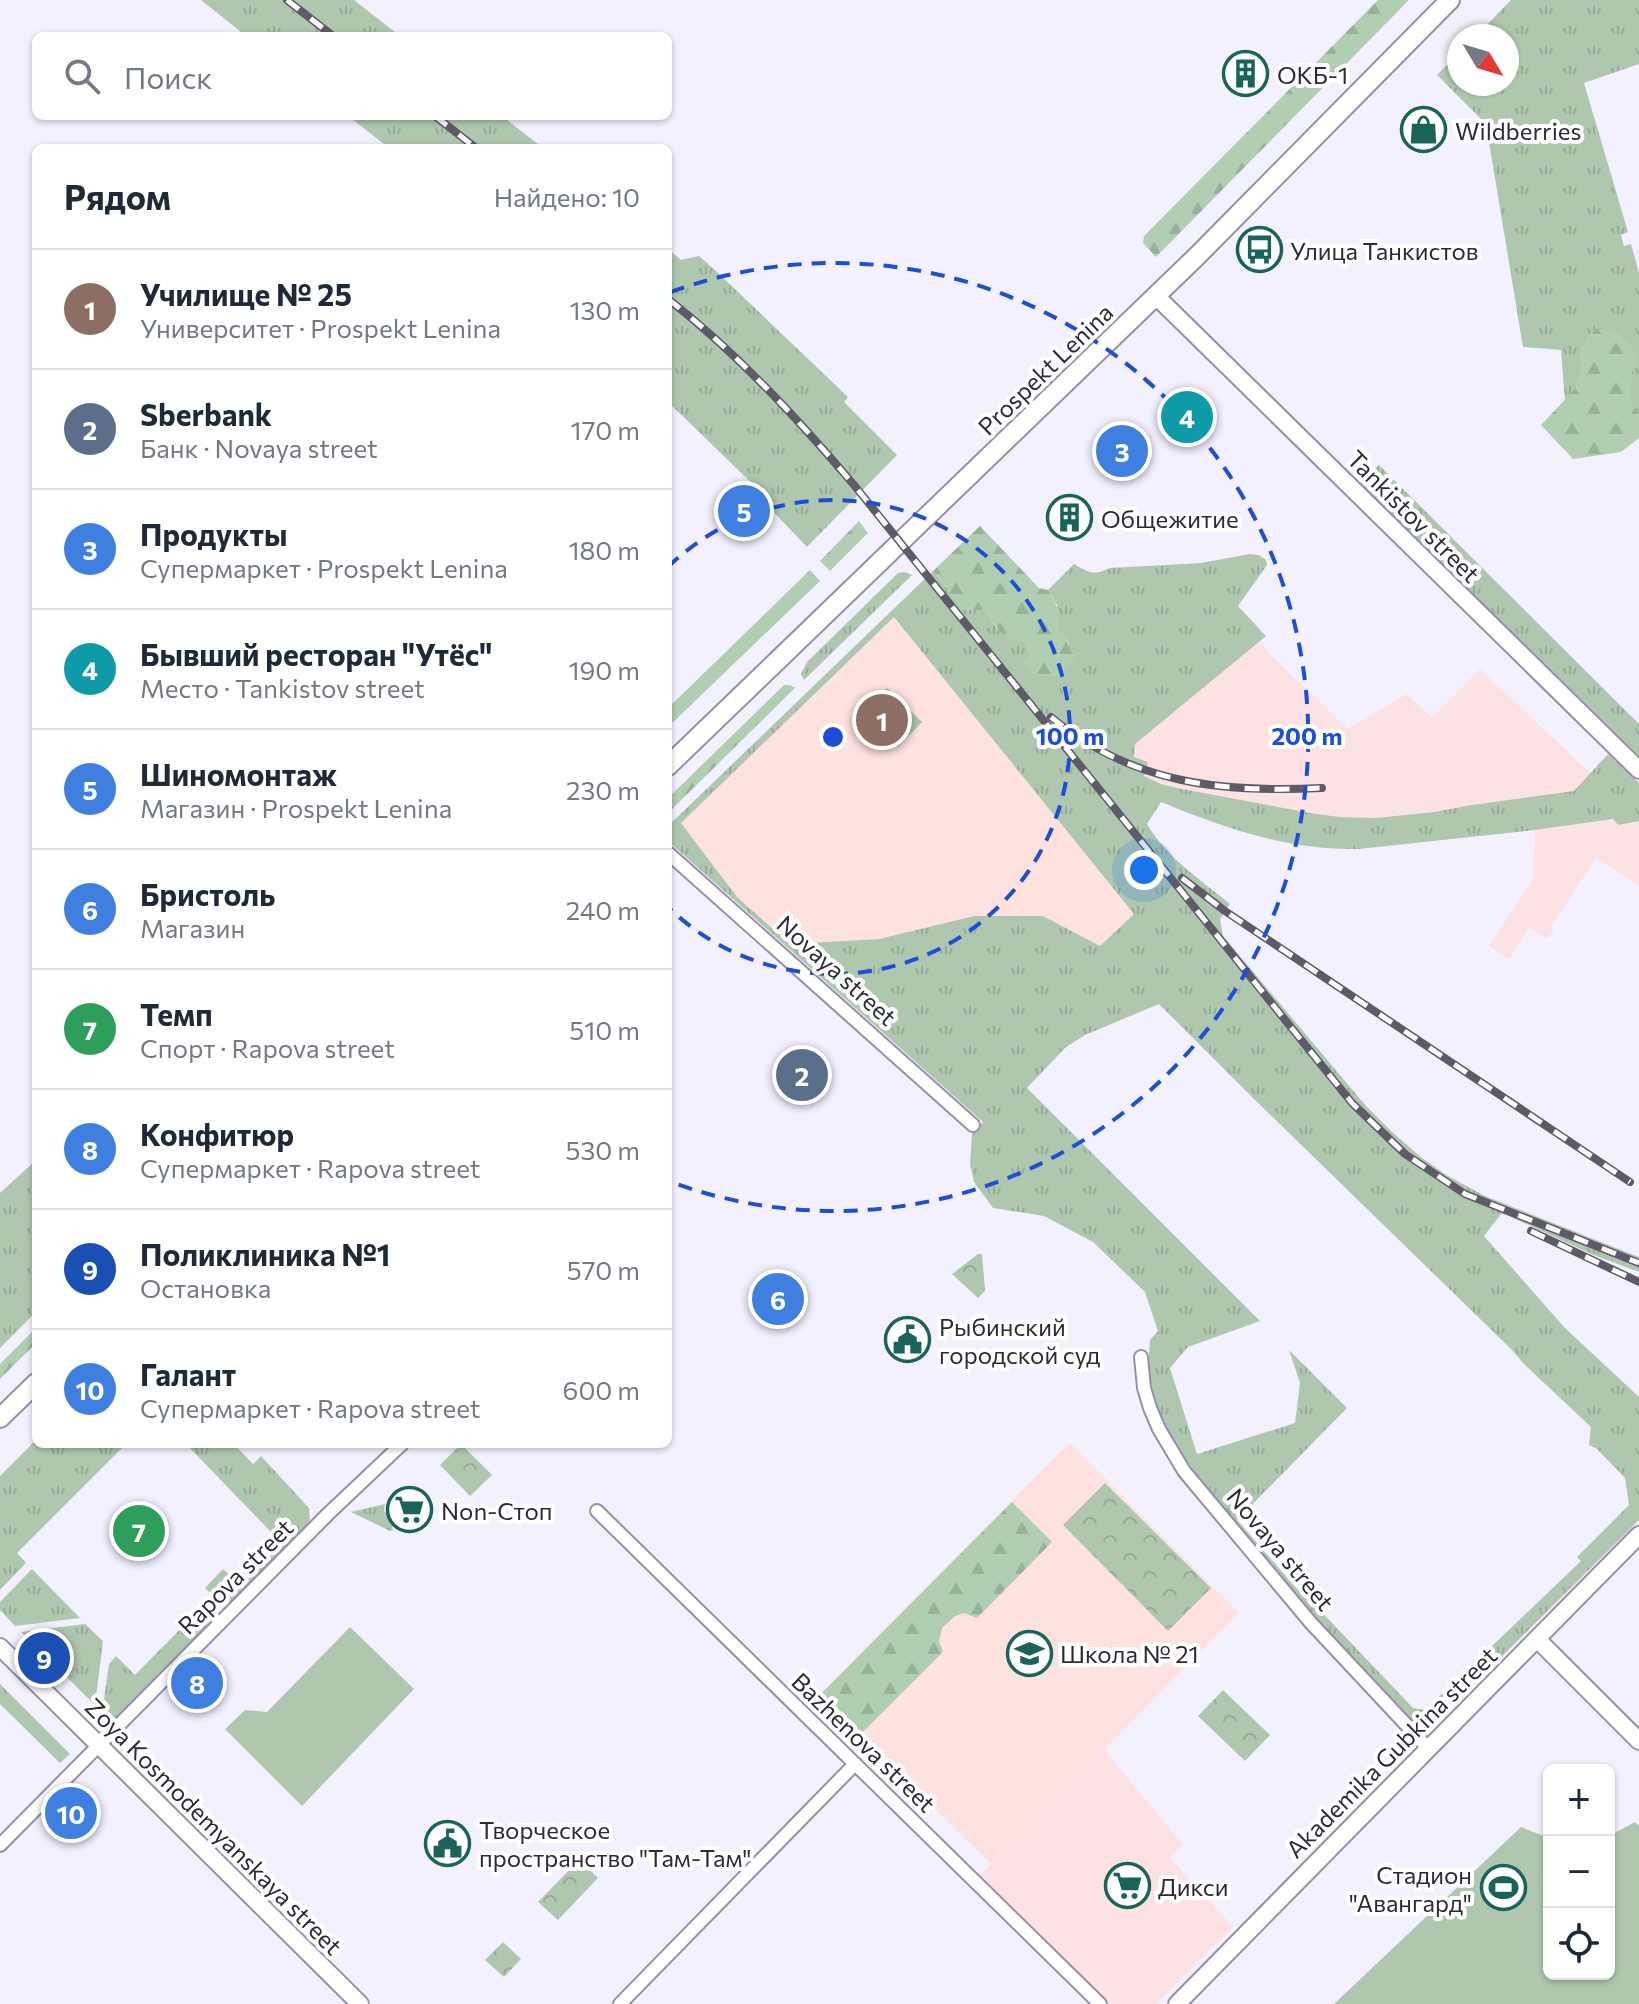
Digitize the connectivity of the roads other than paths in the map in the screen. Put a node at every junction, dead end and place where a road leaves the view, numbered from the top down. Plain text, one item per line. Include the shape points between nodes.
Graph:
1 (1450, 0) edge
2 (1156, 296) junction
3 (672, 762) edge
4 (1639, 770) edge
5 (672, 857) edge
6 (973, 1125) dead end
7 (1141, 1357) dead end
8 (32, 1387) edge
9 (0, 1418) edge
10 (398, 1448) edge
11 (597, 1511) dead end
12 (1639, 1535) edge
13 (1537, 1639) junction
14 (0, 1647) edge
15 (1639, 1741) edge
16 (98, 1745) junction
17 (1428, 1748) junction
18 (855, 1764) junction
19 (0, 1845) edge
20 (360, 2004) edge
21 (620, 2004) edge
22 (1100, 2004) edge
23 (1177, 2004) edge

1 - 2 main road, Prospekt Lenina
2 - 3 main road, Prospekt Lenina
2 - 4 street, Tankistov street
5 - 6 street, Novaya street
7 - 17 street, Novaya street via 1150,1408 1184,1471 1311,1623
8 - 9 main road
10 - 16 street, Rapova street
11 - 18 street, Bazhenova street
12 - 13 street, Akademika Gubkina street
13 - 15 street
13 - 17 street, Akademika Gubkina street
14 - 16 street, Zoya Kosmodemyanskaya street
16 - 19 street, Rapova street
16 - 20 street, Zoya Kosmodemyanskaya street
17 - 23 street, Akademika Gubkina street
18 - 21 street
18 - 22 street, Bazhenova street

